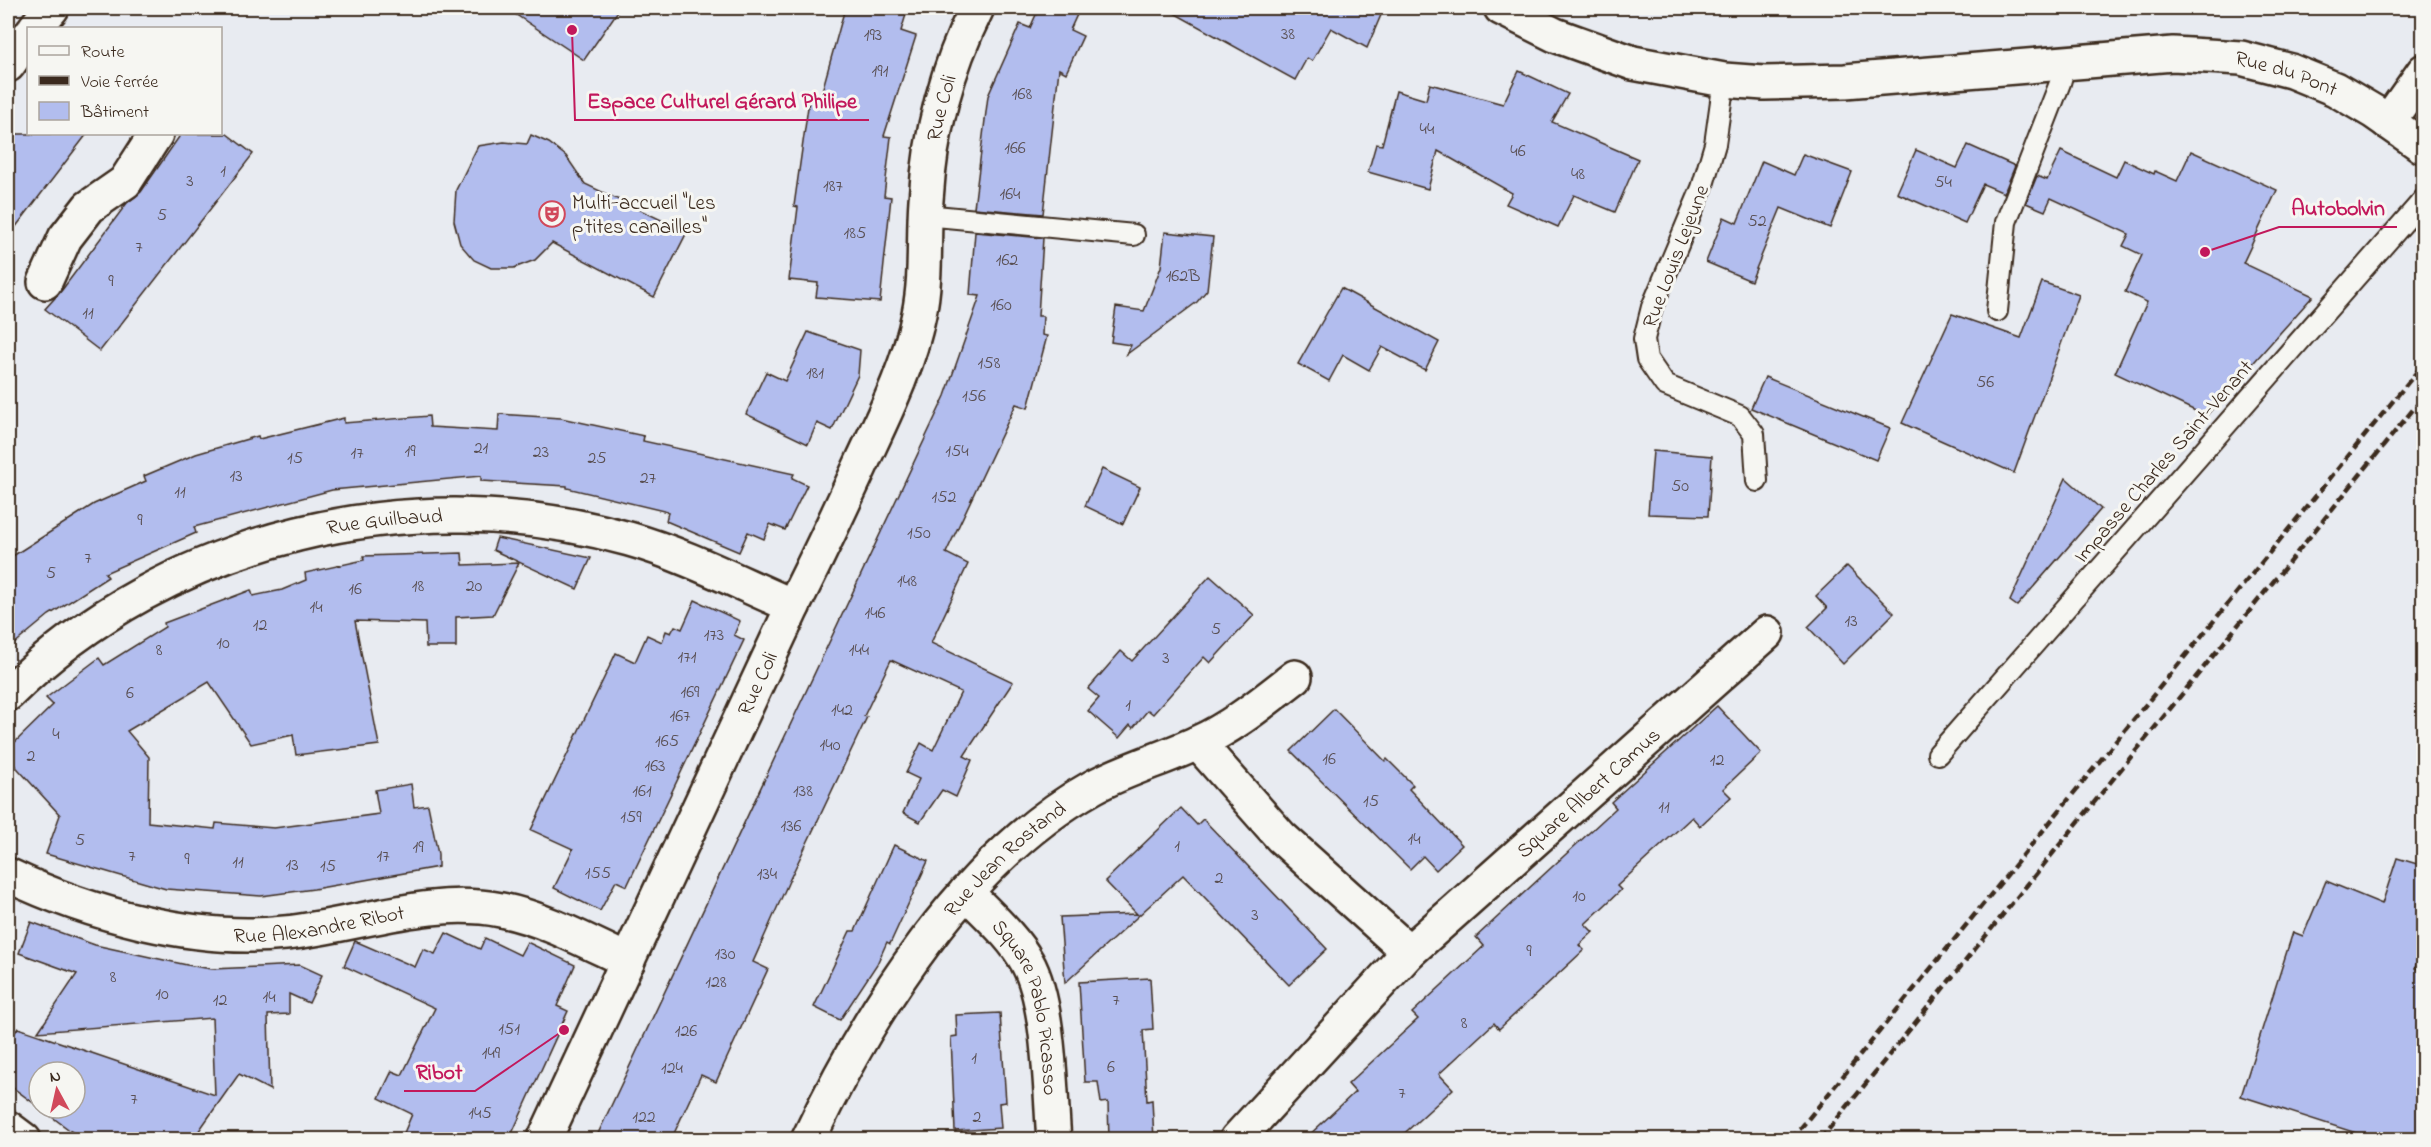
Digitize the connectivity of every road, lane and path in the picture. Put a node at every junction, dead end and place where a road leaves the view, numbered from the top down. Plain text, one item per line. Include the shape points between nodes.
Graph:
1 (977, 8) edge
2 (1501, 8) edge
3 (27, 40) edge
4 (2066, 62) junction
5 (8, 64) edge
6 (2424, 71) edge
7 (1724, 80) junction
8 (2388, 122) junction
9 (155, 135) edge
10 (2424, 147) edge
11 (2417, 206) edge
12 (925, 215) junction
13 (1134, 235) dead end
14 (45, 282) dead end
15 (1997, 311) dead end
16 (1757, 481) dead end
17 (793, 606) junction
18 (1767, 633) dead end
19 (1295, 677) dead end
20 (8, 694) edge
21 (1198, 743) junction
22 (1938, 754) dead end
23 (8, 875) edge
24 (966, 892) junction
25 (1409, 952) junction
26 (628, 961) junction
27 (8, 1128) edge
28 (1237, 1139) edge
29 (24, 1140) edge
30 (544, 1140) edge
31 (808, 1140) edge
32 (1054, 1140) edge

1 - 12 street, Rue Coli via 947,79 933,144
2 - 7 street via 1555,35 1633,63
3 - 5 street
4 - 7 street via 1845,81
4 - 8 street, Rue du Pont via 2201,54 2241,58 2267,63 2335,89
4 - 15 lane via 2006,222
6 - 8 street
7 - 16 lane, Rue Louis Lejeune via 1715,144 1702,188 1652,307 1644,339 1647,358 1665,385 1740,416 1754,434
8 - 10 street, Rue du Pont
9 - 14 street via 125,182 89,207 65,238
11 - 22 lane, Impasse Charles Saint-Venant
12 - 13 lane
12 - 17 street, Rue Coli via 920,312 905,364
17 - 20 street, Rue Guilbaud via 656,547 601,532 556,523 440,513 391,516 288,536 241,551 157,587 81,634
17 - 26 street, Rue Coli
18 - 25 street, Square Albert Camus
19 - 21 street, Rue Jean Rostand via 1240,719
21 - 24 street, Rue Jean Rostand via 1093,787 1046,817 1001,855
21 - 25 street via 1281,837
23 - 26 street, Rue Alexandre Ribot via 66,900 151,924 241,935 285,933 418,909 501,910 540,921
24 - 31 street, Rue Jean Rostand via 887,999 849,1059
24 - 32 street, Square Pablo Picasso via 1027,962 1037,987
25 - 28 street, Square Albert Camus
26 - 30 street, Rue Coli
27 - 29 street

